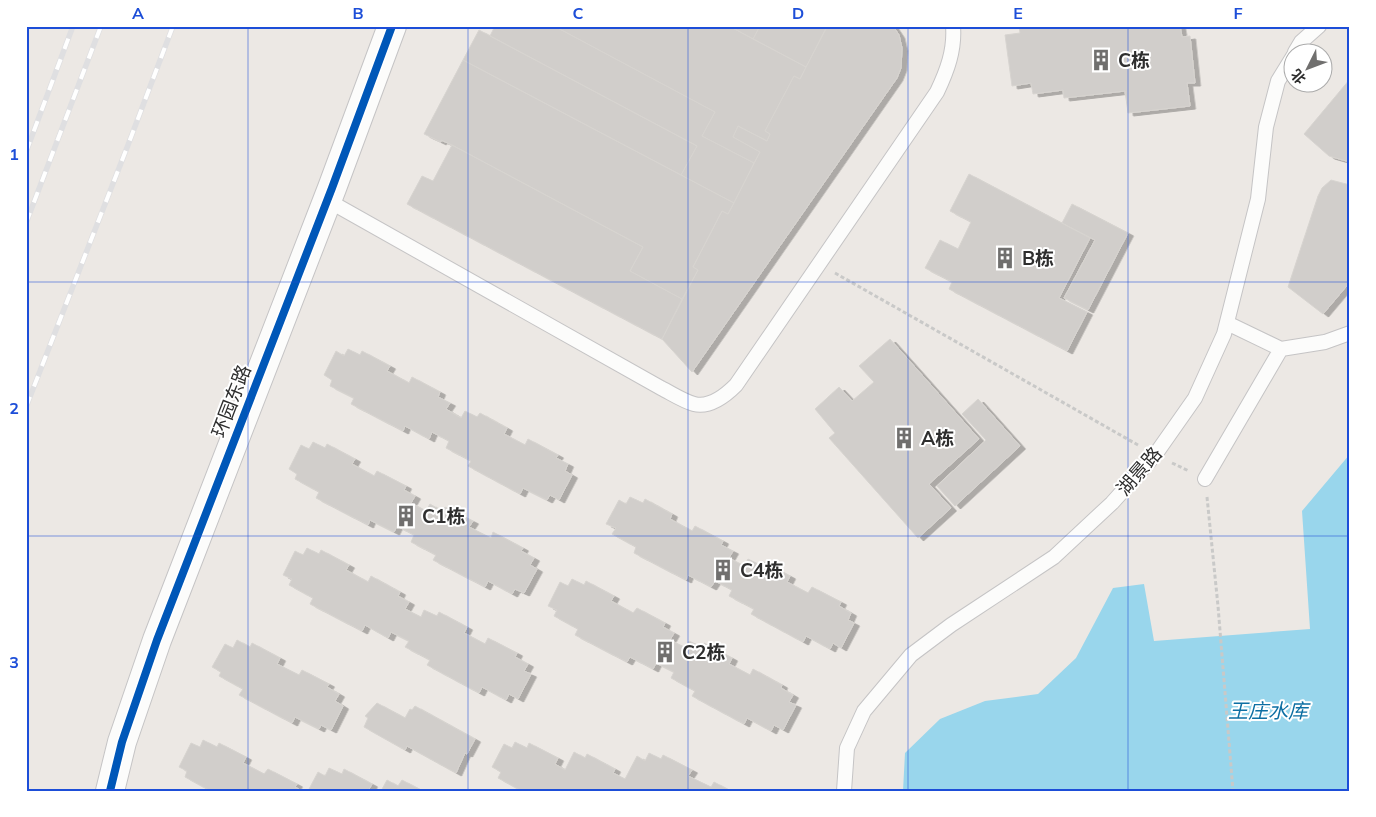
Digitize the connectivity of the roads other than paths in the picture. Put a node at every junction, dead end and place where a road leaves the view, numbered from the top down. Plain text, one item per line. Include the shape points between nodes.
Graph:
1 (392, 26) edge
2 (953, 26) edge
3 (1319, 26) edge
4 (1301, 42) edge
5 (1284, 71) edge
6 (327, 200) junction
7 (1227, 323) junction
8 (1350, 333) edge
9 (1281, 349) junction
10 (1205, 479) road end
11 (110, 791) edge
12 (844, 791) edge

1 - 6 street, 环园东路
2 - 6 lane via 950,62 937,92 736,385 718,400 694,404 661,388
3 - 4 lane, 湖景路
5 - 7 lane, 湖景路 via 1278,81 1266,127 1258,199
6 - 11 street, 环园东路 via 157,640 122,742
7 - 9 lane
7 - 12 lane, 湖景路 via 1195,398 1155,455 1112,503 1054,557 911,655 864,711 847,748
8 - 9 lane via 1325,342
9 - 10 lane

